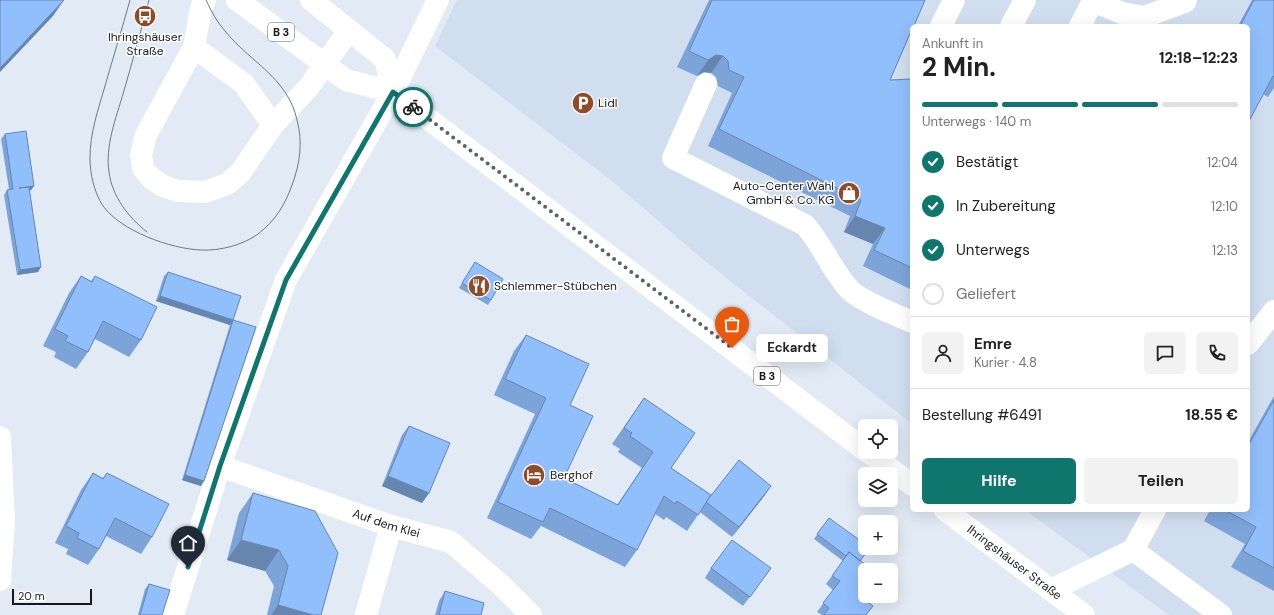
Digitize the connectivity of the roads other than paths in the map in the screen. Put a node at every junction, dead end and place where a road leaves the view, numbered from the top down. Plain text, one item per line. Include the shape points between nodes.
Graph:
1 (205, 0) edge
2 (237, 0) edge
3 (311, 0) edge
4 (438, 0) edge
5 (954, 0) edge
6 (1025, 0) edge
7 (1092, 0) edge
8 (1186, 0) edge
9 (1146, 14) edge
10 (942, 24) edge
11 (1013, 24) edge
12 (1081, 24) edge
13 (349, 30) junction
14 (194, 47) junction
15 (326, 64) junction
16 (706, 84) dead end
17 (393, 92) junction
18 (273, 125) junction
19 (1274, 311) edge
20 (910, 321) edge
21 (1250, 341) edge
22 (0, 437) edge
23 (858, 445) edge
24 (877, 459) edge
25 (220, 466) junction
26 (910, 484) edge
27 (948, 512) edge
28 (1154, 512) edge
29 (391, 526) junction
30 (1133, 550) junction
31 (0, 580) edge
32 (1051, 590) junction
33 (173, 615) edge
34 (366, 615) edge
35 (531, 615) edge
36 (1084, 615) edge
37 (1221, 615) edge

1 - 14 street
2 - 15 street, B 3
3 - 13 street
4 - 17 street
5 - 10 street
6 - 11 street
7 - 9 street via 1122,12
7 - 12 street
8 - 9 street
13 - 15 street
13 - 17 street via 386,59
14 - 18 street via 244,84
14 - 18 street via 146,135 141,154 143,168 151,178 163,186 178,191 205,192 227,184 240,173
15 - 17 street, B 3 via 346,80
15 - 18 street via 308,88
16 - 20 street via 673,158 804,226 814,235 853,292
17 - 23 street, B 3
17 - 25 street via 286,280
19 - 21 street
22 - 31 street via 4,522
24 - 26 street
25 - 29 street, Auf dem Klei
25 - 33 street
27 - 32 street, Ihringshäuser Straße
28 - 30 street
29 - 34 street
29 - 35 street, Auf dem Klei via 451,542
30 - 32 street
30 - 37 street
32 - 36 street, Ihringshäuser Straße

